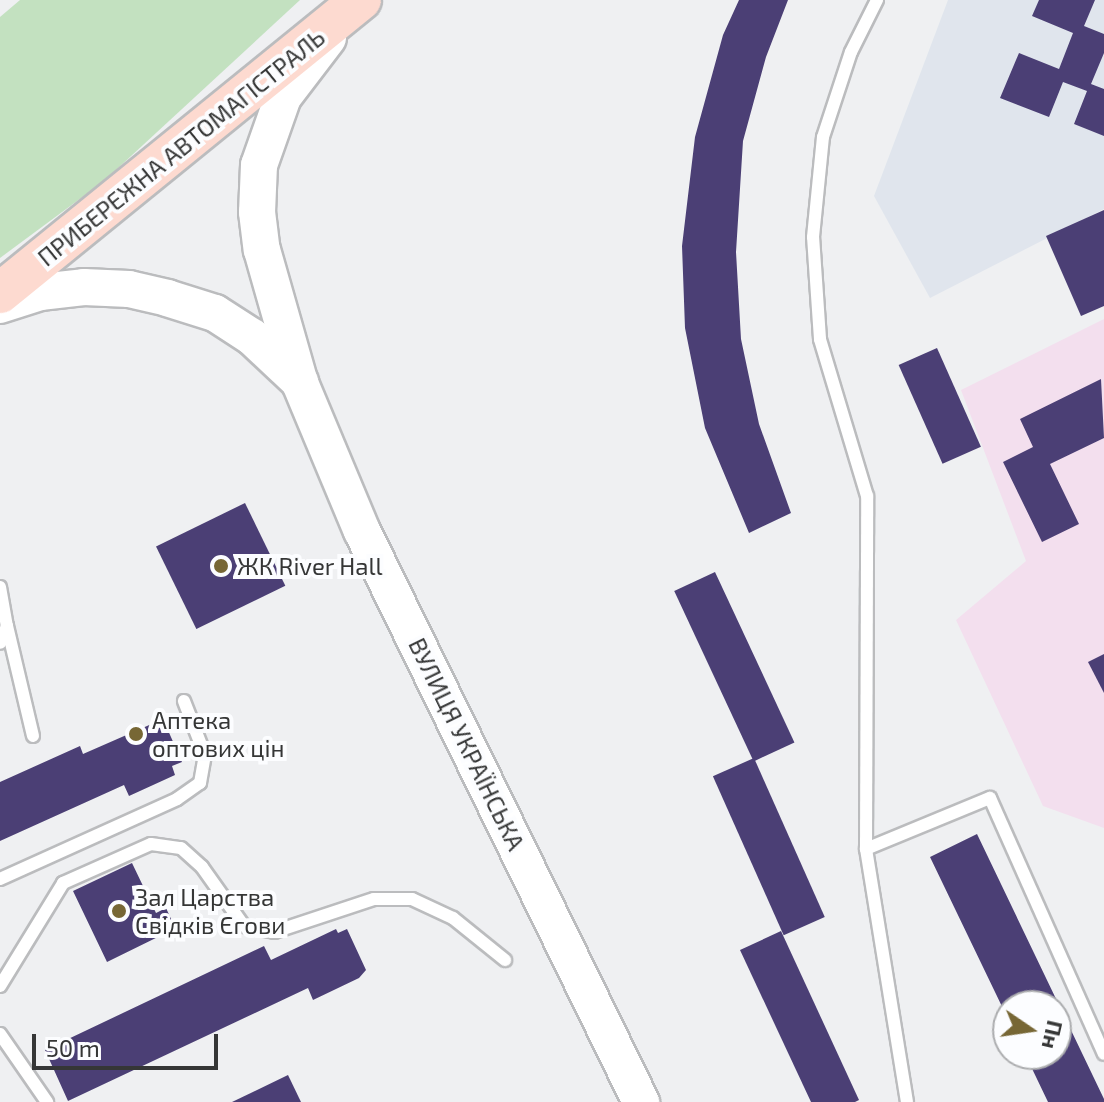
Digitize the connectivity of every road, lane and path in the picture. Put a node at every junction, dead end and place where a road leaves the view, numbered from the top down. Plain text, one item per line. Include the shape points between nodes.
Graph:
1 (877, 0) edge
2 (355, 6) edge
3 (0, 293) edge
4 (0, 305) edge
5 (300, 383) junction
6 (0, 587) edge
7 (7, 626) junction
8 (0, 643) edge
9 (184, 701) dead end
10 (33, 736) dead end
11 (866, 849) junction
12 (0, 879) edge
13 (505, 960) dead end
14 (0, 986) edge
15 (0, 1034) edge
16 (1104, 1054) edge
17 (47, 1102) edge
18 (641, 1102) edge
19 (907, 1102) edge

1 - 11 lane via 851,52 823,137 813,237 820,339 867,496
2 - 3 main road, ПРИБЕРЕЖНА АВТОМАГІСТРАЛЬ
2 - 5 main road, ВУЛИЦЯ УКРАЇНСЬКА via 283,97 259,165 262,250
4 - 5 main road, ВУЛИЦЯ УКРАЇНСЬКА via 40,292 84,287 167,298 215,313 252,337
5 - 18 main road, ВУЛИЦЯ УКРАЇНСЬКА via 362,531
6 - 7 lane
7 - 8 lane
7 - 10 lane
9 - 12 lane via 205,755 206,770 192,790
11 - 16 lane via 990,798
11 - 19 lane
13 - 14 lane via 453,918 412,899 374,899 274,932 244,926 202,867 181,848 151,844 63,883
15 - 17 lane

